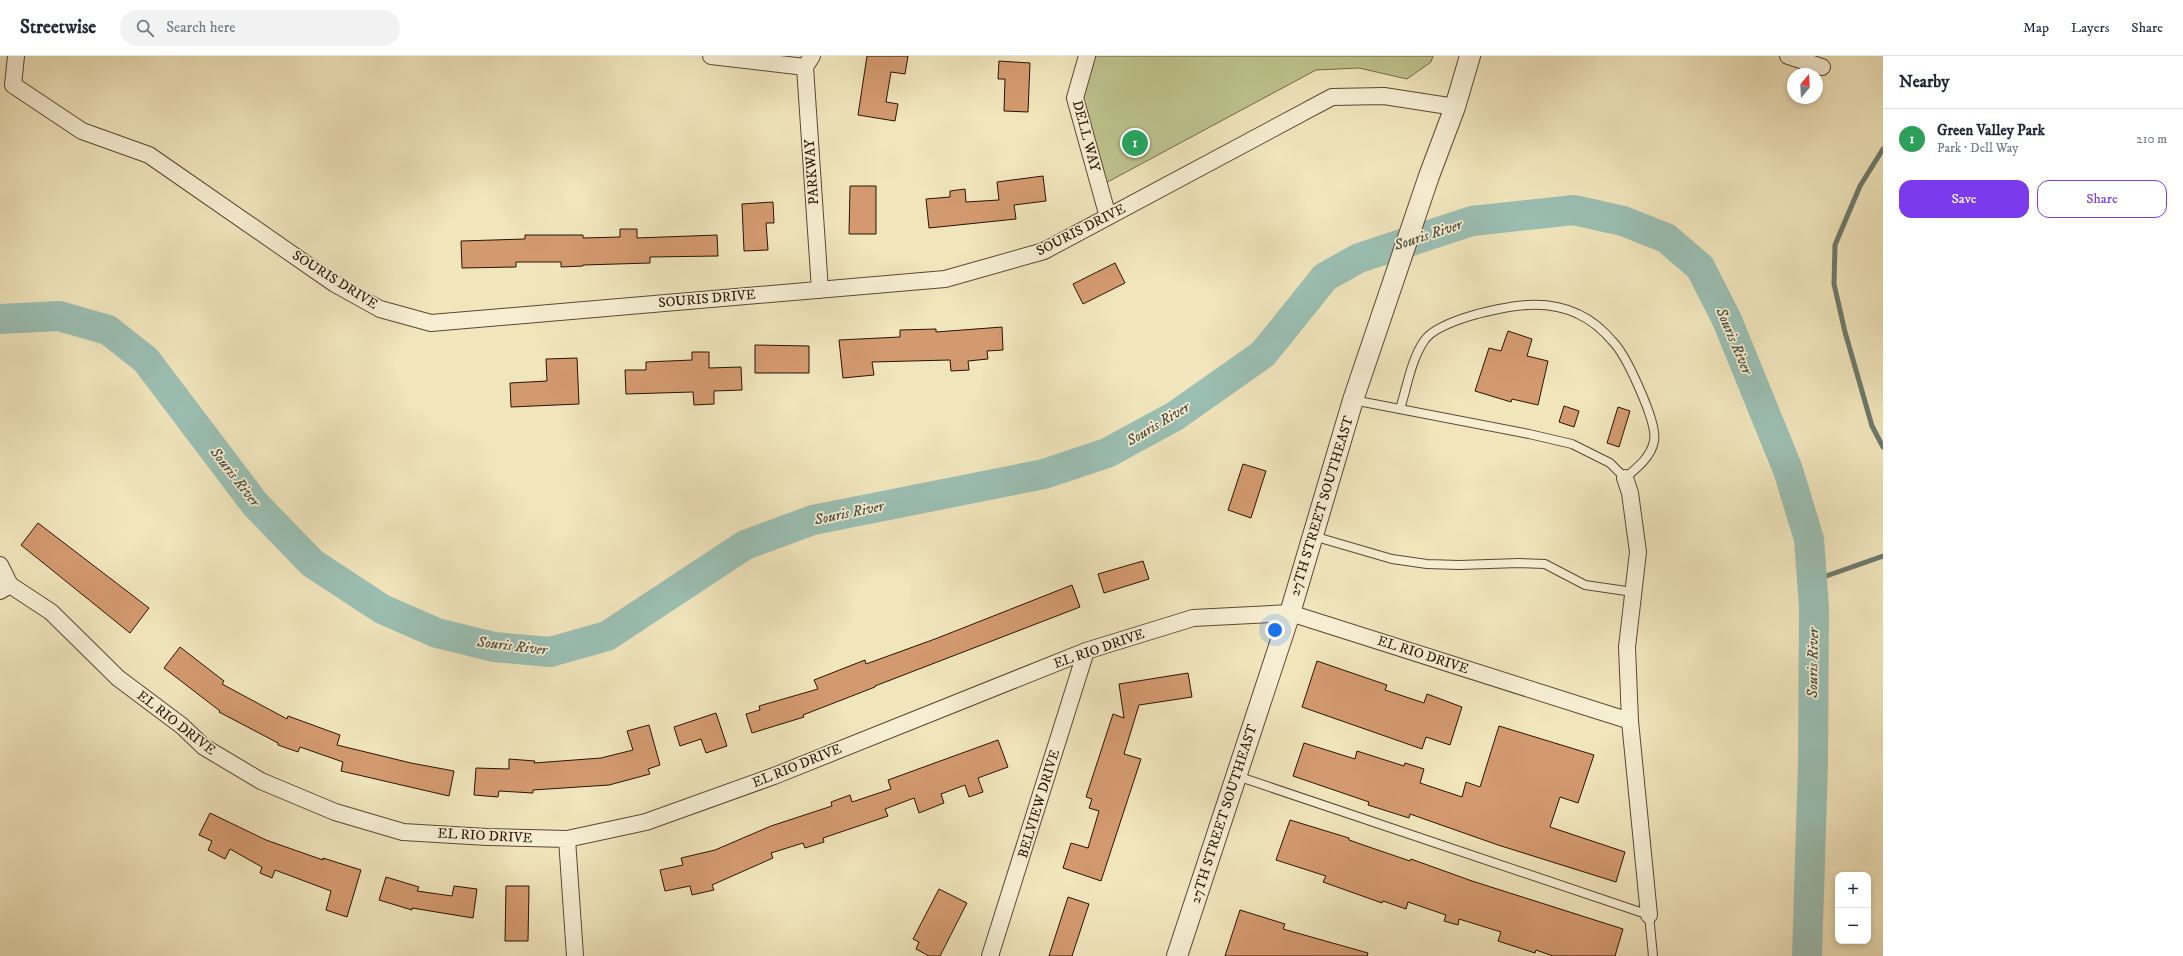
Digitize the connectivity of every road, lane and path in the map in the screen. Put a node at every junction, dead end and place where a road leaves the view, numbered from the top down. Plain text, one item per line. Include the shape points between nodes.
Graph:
1 (16, 56) edge
2 (711, 56) edge
3 (1087, 56) edge
4 (1470, 56) edge
5 (1788, 56) edge
6 (808, 61) edge
7 (1822, 67) dead end
8 (6, 87) edge
9 (1455, 107) junction
10 (1108, 217) junction
11 (820, 290) junction
12 (1353, 400) junction
13 (1400, 409) junction
14 (1625, 478) junction
15 (1313, 536) junction
16 (0, 565) edge
17 (5, 588) edge
18 (1633, 592) junction
19 (1290, 613) junction
20 (1086, 651) junction
21 (1630, 721) junction
22 (1237, 776) junction
23 (567, 839) junction
24 (1649, 915) junction
25 (575, 956) edge
26 (990, 956) edge
27 (1177, 956) edge
28 (1653, 956) edge

1 - 8 street, SOURIS DRIVE
2 - 6 street
3 - 10 street, DELL WAY via 1074,98
4 - 9 street, 27TH STREET SOUTHEAST
5 - 7 street
6 - 11 street, PARKWAY
8 - 11 street, SOURIS DRIVE via 82,131 149,156 335,284 380,309 431,323
9 - 10 street, SOURIS DRIVE via 1384,96 1332,97
9 - 12 street, 27TH STREET SOUTHEAST
10 - 11 street, SOURIS DRIVE via 1044,251 945,279
12 - 13 lane
12 - 15 street, 27TH STREET SOUTHEAST
13 - 14 lane via 1572,444 1610,463
13 - 14 lane via 1418,352 1425,339 1442,327 1466,317 1525,304 1549,305 1577,313 1596,325 1616,345 1632,372 1652,421 1654,440 1646,460
14 - 18 street via 1630,493 1638,552
15 - 18 lane via 1392,559 1427,564 1545,564 1585,585
15 - 19 street, 27TH STREET SOUTHEAST
16 - 17 street, EL RIO DRIVE
17 - 23 street, EL RIO DRIVE via 51,612 118,678 182,726 204,747 261,781 335,812 403,832
18 - 21 street via 1627,647
19 - 20 street, EL RIO DRIVE via 1193,618
19 - 21 street, EL RIO DRIVE
19 - 22 street, 27TH STREET SOUTHEAST
20 - 23 street, EL RIO DRIVE via 774,776 646,822
20 - 26 street, BELVIEW DRIVE
21 - 24 street
22 - 24 lane
22 - 27 street, 27TH STREET SOUTHEAST
23 - 25 street
24 - 28 lane

